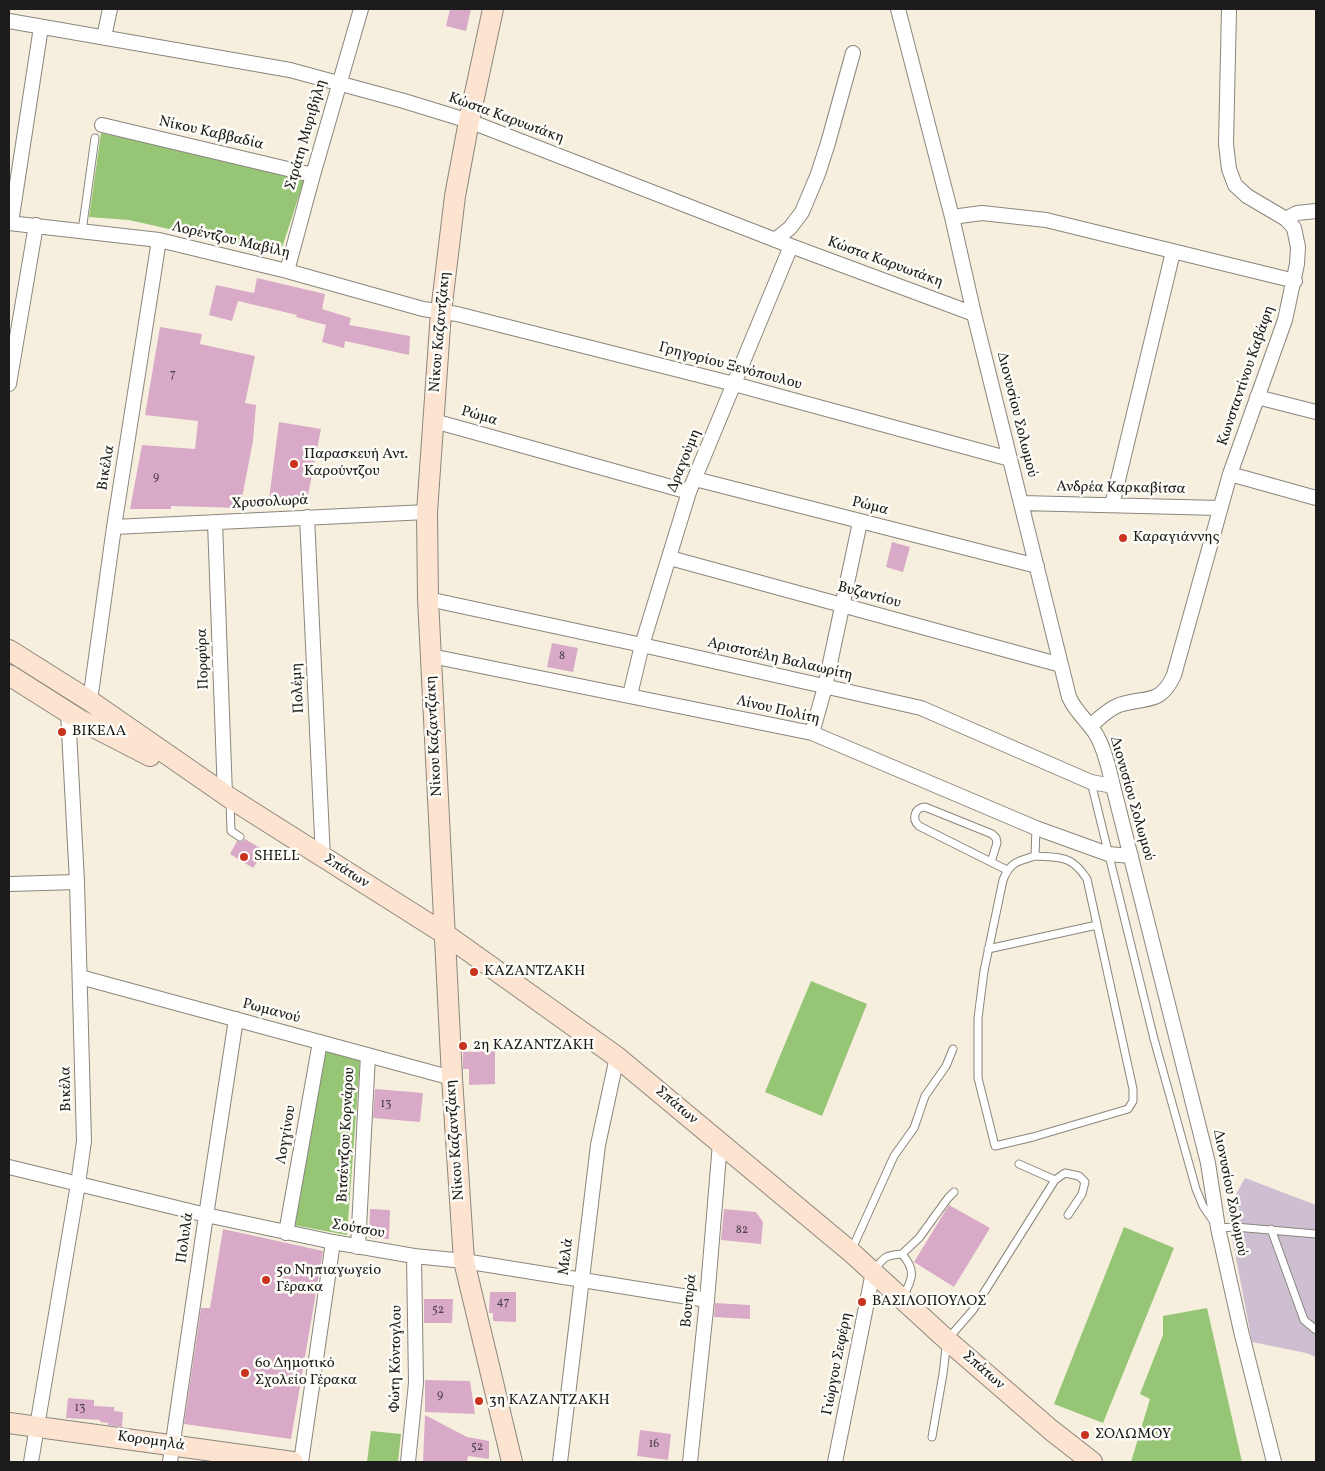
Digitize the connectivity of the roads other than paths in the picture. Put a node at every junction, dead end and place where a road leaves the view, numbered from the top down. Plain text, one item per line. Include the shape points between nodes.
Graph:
1 (110, 9) edge
2 (361, 9) edge
3 (493, 9) edge
4 (898, 9) edge
5 (1229, 9) edge
6 (9, 21) edge
7 (41, 27) junction
8 (104, 37) junction
9 (853, 53) dead end
10 (339, 82) junction
11 (469, 121) junction
12 (102, 125) dead end
13 (95, 138) dead end
14 (313, 175) junction
15 (1316, 211) edge
16 (952, 218) junction
17 (1286, 219) junction
18 (10, 223) edge
19 (36, 226) junction
20 (82, 231) junction
21 (159, 240) junction
22 (775, 240) junction
23 (791, 246) junction
24 (1173, 252) junction
25 (287, 271) junction
26 (1295, 281) junction
27 (441, 312) junction
28 (974, 314) junction
29 (9, 384) edge
30 (734, 384) junction
31 (1257, 397) junction
32 (1316, 412) edge
33 (434, 421) junction
34 (1010, 458) junction
35 (1230, 474) junction
36 (692, 486) junction
37 (1316, 498) edge
38 (1021, 503) junction
39 (1112, 505) junction
40 (1220, 508) junction
41 (427, 512) junction
42 (307, 517) junction
43 (215, 522) junction
44 (860, 522) junction
45 (114, 527) junction
46 (670, 558) junction
47 (1037, 566) junction
48 (428, 598) junction
49 (842, 606) junction
50 (642, 645) junction
51 (9, 650) edge
52 (431, 656) junction
53 (1061, 665) junction
54 (9, 675) edge
55 (825, 687) junction
56 (630, 695) junction
57 (90, 701) junction
58 (68, 712) junction
59 (1090, 726) junction
60 (812, 733) junction
61 (1091, 782) junction
62 (1113, 786) junction
63 (228, 796) junction
64 (1036, 828) junction
65 (240, 837) dead end
66 (315, 852) junction
67 (262, 854) dead end
68 (1108, 854) junction
69 (1035, 856) junction
70 (1131, 856) junction
71 (991, 862) junction
72 (1007, 870) junction
73 (77, 882) junction
74 (9, 884) edge
75 (1097, 925) junction
76 (445, 934) junction
77 (988, 949) junction
78 (80, 977) junction
79 (236, 1019) junction
80 (320, 1042) junction
81 (954, 1049) dead end
82 (368, 1055) junction
83 (617, 1057) junction
84 (452, 1078) junction
85 (720, 1143) junction
86 (1019, 1164) dead end
87 (9, 1167) edge
88 (1055, 1180) junction
89 (78, 1184) junction
90 (954, 1192) dead end
91 (206, 1215) junction
92 (1068, 1215) dead end
93 (1218, 1228) junction
94 (1271, 1229) junction
95 (286, 1233) junction
96 (1316, 1234) edge
97 (333, 1242) junction
98 (358, 1247) junction
99 (851, 1252) junction
100 (902, 1254) junction
101 (414, 1256) junction
102 (464, 1261) junction
103 (873, 1272) junction
104 (581, 1280) junction
105 (902, 1299) junction
106 (707, 1300) junction
107 (1316, 1330) edge
108 (947, 1340) junction
109 (9, 1423) edge
110 (36, 1426) junction
111 (932, 1437) dead end
112 (172, 1454) edge
113 (1078, 1456) edge
114 (31, 1462) edge
115 (292, 1462) edge
116 (301, 1462) edge
117 (408, 1462) edge
118 (512, 1462) edge
119 (560, 1462) edge
120 (690, 1462) edge
121 (835, 1462) edge
122 (1092, 1462) edge
123 (1274, 1462) edge

1 - 8 street
2 - 10 street, Στράτη Μυριβήλη
3 - 11 street, Νίκου Καζαντζάκη
4 - 16 street, Διονυσίου Σολωμού
5 - 17 street via 1226,144 1229,168 1235,185 1246,196
6 - 7 street, Κώστα Καρυωτάκη
7 - 8 street, Κώστα Καρυωτάκη
7 - 18 street
8 - 10 street, Κώστα Καρυωτάκη via 290,70
9 - 22 street via 808,200 797,222
10 - 11 street, Κώστα Καρυωτάκη
10 - 14 street, Στράτη Μυριβήλη
11 - 22 street, Κώστα Καρυωτάκη
11 - 27 street, Νίκου Καζαντζάκη via 455,196
12 - 14 street, Νίκου Καββαδία
13 - 20 lane
14 - 25 street, Στράτη Μυριβήλη
15 - 17 street via 1297,213
16 - 24 street via 982,213 1031,218
16 - 28 street, Διονυσίου Σολωμού
17 - 26 street, Κωνσταντίνου Καβάφη via 1294,228 1298,247
18 - 19 street, Λορέντζου Μαβίλη
19 - 20 street, Λορέντζου Μαβίλη
19 - 29 street
20 - 21 street, Λορέντζου Μαβίλη
21 - 25 street, Λορέντζου Μαβίλη
21 - 45 street, Βικέλα
22 - 23 street, Κώστα Καρυωτάκη
23 - 28 street, Κώστα Καρυωτάκη
23 - 30 street, Δραγούμη
24 - 26 street
24 - 39 street
25 - 27 street, Λορέντζου Μαβίλη
26 - 31 street, Κωνσταντίνου Καβάφη via 1285,320
27 - 30 street, Γρηγορίου Ξενόπουλου
27 - 33 street, Νίκου Καζαντζάκη
28 - 34 street, Διονυσίου Σολωμού
30 - 34 street, Γρηγορίου Ξενόπουλου
30 - 36 street, Δραγούμη
31 - 32 street
31 - 35 street, Κωνσταντίνου Καβάφη
33 - 36 street, Ρώμα
33 - 41 street, Νίκου Καζαντζάκη
34 - 38 street, Διονυσίου Σολωμού
35 - 37 street
35 - 40 street, Κωνσταντίνου Καβάφη
36 - 44 street, Ρώμα
36 - 46 street, Δραγούμη
38 - 39 street, Ανδρέα Καρκαβίτσα
38 - 47 street, Διονυσίου Σολωμού
39 - 40 street, Ανδρέα Καρκαβίτσα
40 - 59 street, Κωνσταντίνου Καβάφη via 1170,684 1159,696 1118,705
41 - 42 street, Χρυσολωρά
41 - 48 street, Νίκου Καζαντζάκη
42 - 43 street, Χρυσολωρά
42 - 66 street, Πολέμη
43 - 45 street, Χρυσολωρά
43 - 63 street, Πορφύρα
44 - 47 street, Ρώμα
44 - 49 street
45 - 57 street, Βικέλα
46 - 49 street, Βυζαντίου
46 - 50 street, Δραγούμη
47 - 53 street, Διονυσίου Σολωμού
48 - 50 street, Αριστοτέλη Βαλαωρίτη
48 - 52 street, Νίκου Καζαντζάκη
49 - 53 street, Βυζαντίου
49 - 55 street
50 - 55 street, Αριστοτέλη Βαλαωρίτη
50 - 56 street, Δραγούμη
51 - 57 street, Σπάτων
52 - 56 street, Λίνου Πολίτη
52 - 76 street, Νίκου Καζαντζάκη
53 - 59 street, Διονυσίου Σολωμού via 1073,706
54 - 58 street, Σπάτων
55 - 60 street
55 - 61 street, Αριστοτέλη Βαλαωρίτη via 920,708
56 - 60 street, Λίνου Πολίτη
57 - 63 street, Σπάτων
58 - 63 street, Σπάτων
58 - 73 street, Βικέλα
59 - 62 street, Διονυσίου Σολωμού via 1102,746
60 - 64 street, Λίνου Πολίτη
61 - 62 street, Αριστοτέλη Βαλαωρίτη
61 - 68 lane
62 - 70 street, Διονυσίου Σολωμού
63 - 65 lane via 231,831
63 - 66 street, Σπάτων
64 - 68 street, Λίνου Πολίτη
64 - 69 lane
66 - 67 lane via 266,857
66 - 76 street, Σπάτων
68 - 70 street, Λίνου Πολίτη
68 - 93 lane via 1154,1039 1196,1189
69 - 72 lane via 1015,862
69 - 75 lane via 1064,858 1079,866 1087,880
70 - 93 street, Διονυσίου Σολωμού via 1208,1163
71 - 71 lane via 996,843 992,834 925,807 917,810 914,819 918,826
71 - 72 lane
72 - 77 lane
73 - 74 street
73 - 78 street, Βικέλα
75 - 77 lane
75 - 77 lane via 1133,1101 1128,1109 995,1146 978,1078 978,1018
76 - 83 street, Σπάτων
76 - 84 street, Νίκου Καζαντζάκη
78 - 79 street, Ρωμανού
78 - 89 street, Βικέλα via 84,1140
79 - 80 street, Ρωμανού
79 - 91 street, Πολυλά
80 - 82 street, Ρωμανού
80 - 95 street, Λογγίνου
81 - 99 lane via 925,1096 914,1128 894,1156
82 - 84 street, Ρωμανού
82 - 98 street, Βιτσέντζου Κορνάρου
83 - 85 street, Σπάτων
83 - 104 street, Μελά via 598,1145
84 - 102 street, Νίκου Καζαντζάκη
85 - 99 street, Σπάτων
85 - 106 street, Βουτυρά
86 - 88 lane
87 - 89 street, Σούτσου
88 - 92 lane via 1065,1173 1079,1176 1085,1182 1082,1194
88 - 108 lane via 973,1310
89 - 91 street, Σούτσου
89 - 110 street, Βικέλα
90 - 100 lane via 919,1238
91 - 95 street, Σούτσου
91 - 112 street, Πολυλά
93 - 94 lane
93 - 123 street, Διονυσίου Σολωμού
94 - 96 lane
94 - 107 lane via 1304,1320
95 - 97 street, Σούτσου
97 - 98 street, Σούτσου
97 - 116 street
98 - 101 street, Σούτσου
99 - 103 street, Σπάτων
100 - 103 lane via 885,1257
100 - 105 lane via 913,1272
101 - 102 street, Σούτσου
101 - 117 street, Φώτη Κόντογλου via 416,1383
102 - 104 street, Σούτσου
102 - 118 street, Νίκου Καζαντζάκη
103 - 105 street, Σπάτων
103 - 121 street, Γιώργου Σεφέρη
104 - 106 street, Σούτσου
104 - 119 street, Μελά
105 - 108 street, Σπάτων
106 - 120 street, Βουτυρά
108 - 111 lane
108 - 113 street, Σπάτων
109 - 110 street, Κορομηλά
110 - 112 street, Κορομηλά
110 - 114 street, Βικέλα
112 - 115 street, Κορομηλά
113 - 122 street, Σπάτων

